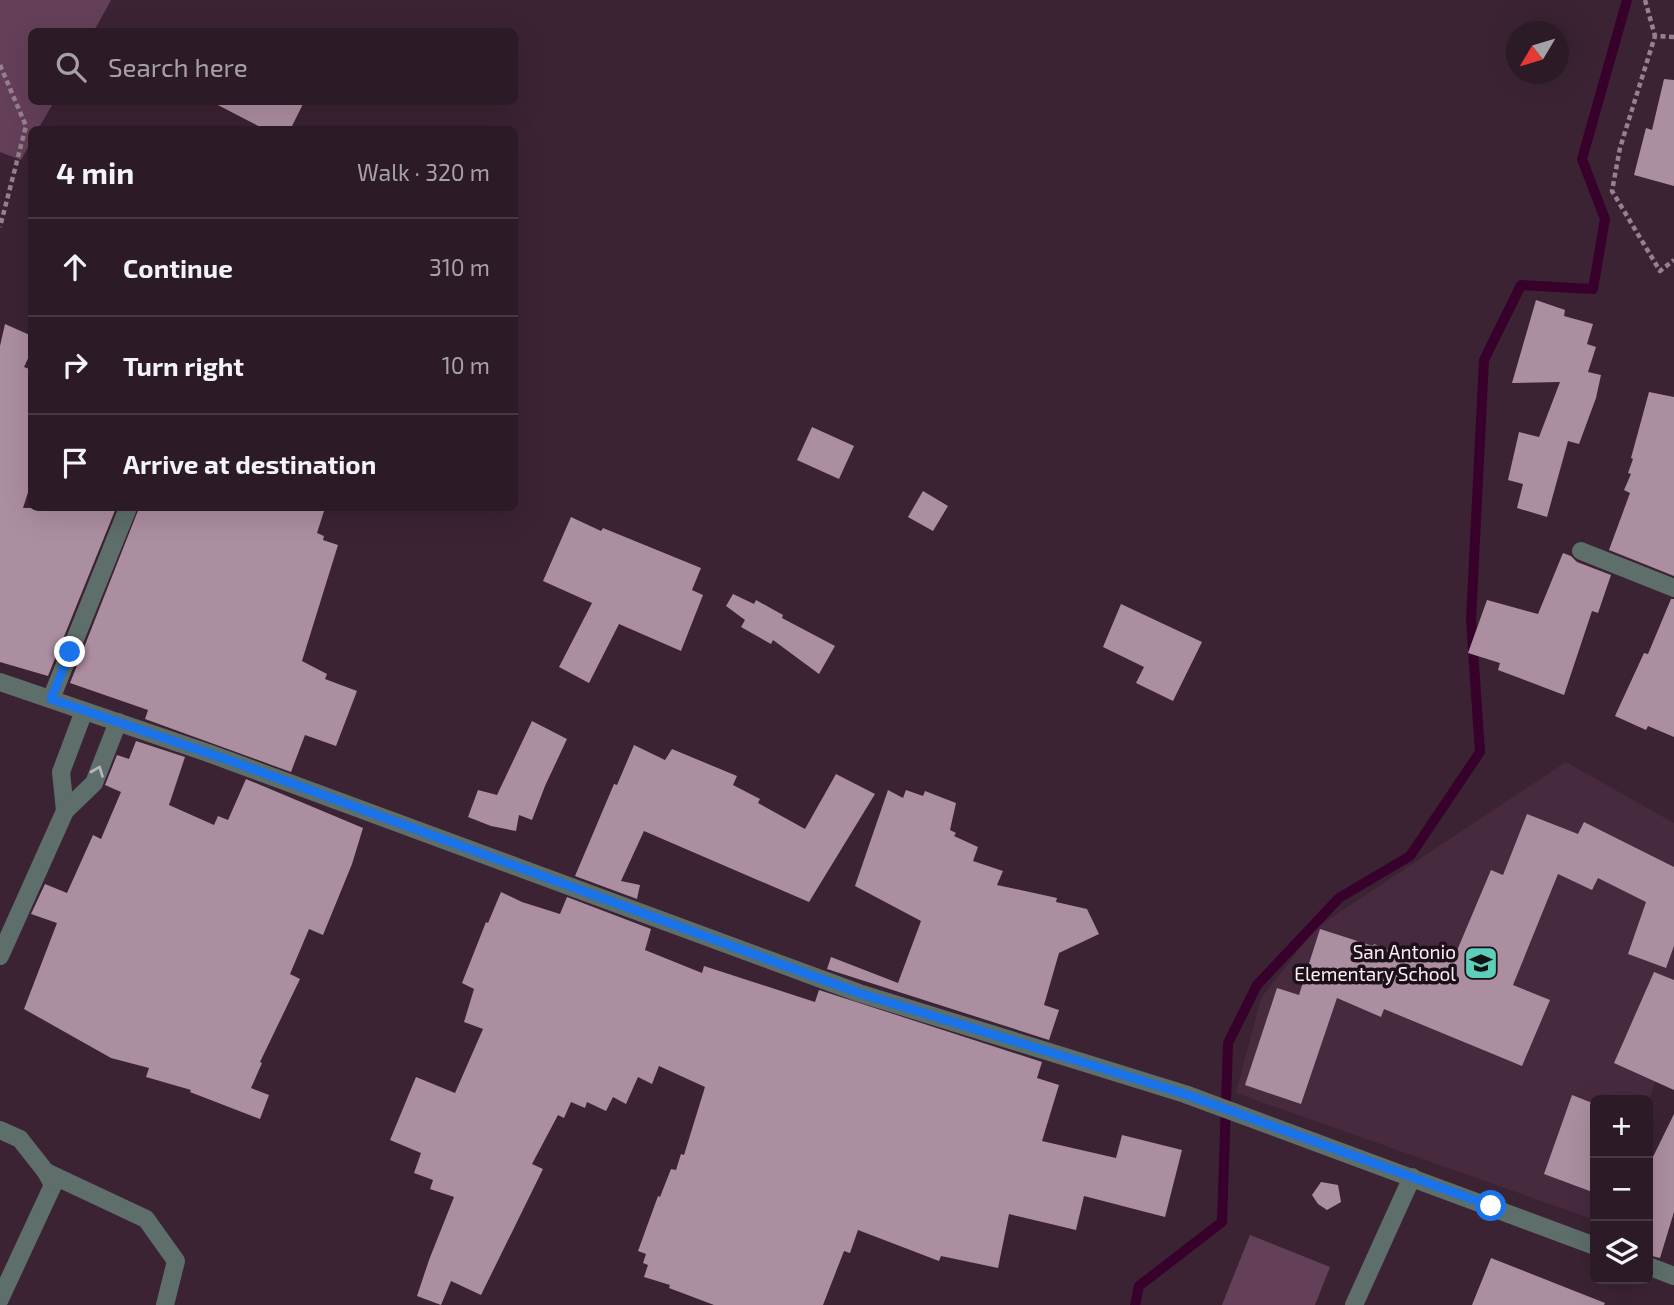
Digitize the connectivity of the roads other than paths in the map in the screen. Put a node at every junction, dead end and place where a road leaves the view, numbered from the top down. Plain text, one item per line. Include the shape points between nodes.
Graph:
1 (127, 511) edge
2 (1581, 551) dead end
3 (1674, 588) edge
4 (0, 682) edge
5 (51, 699) junction
6 (84, 711) junction
7 (118, 722) junction
8 (65, 811) junction
9 (0, 956) edge
10 (0, 1130) edge
11 (46, 1172) junction
12 (1412, 1177) junction
13 (1590, 1244) edge
14 (1653, 1268) edge
15 (1674, 1276) edge
16 (0, 1299) edge
17 (164, 1305) edge
18 (1354, 1305) edge

1 - 5 street
2 - 3 street
4 - 5 street
5 - 6 street
6 - 7 street
6 - 8 street via 61,772
8 -> 7 street via 94,783
7 - 12 street via 859,993 1185,1094
8 - 9 street
10 - 11 street via 20,1139
11 - 16 street via 53,1185
11 - 17 street via 146,1219 176,1261
12 - 13 street
12 - 18 street
14 - 15 street

